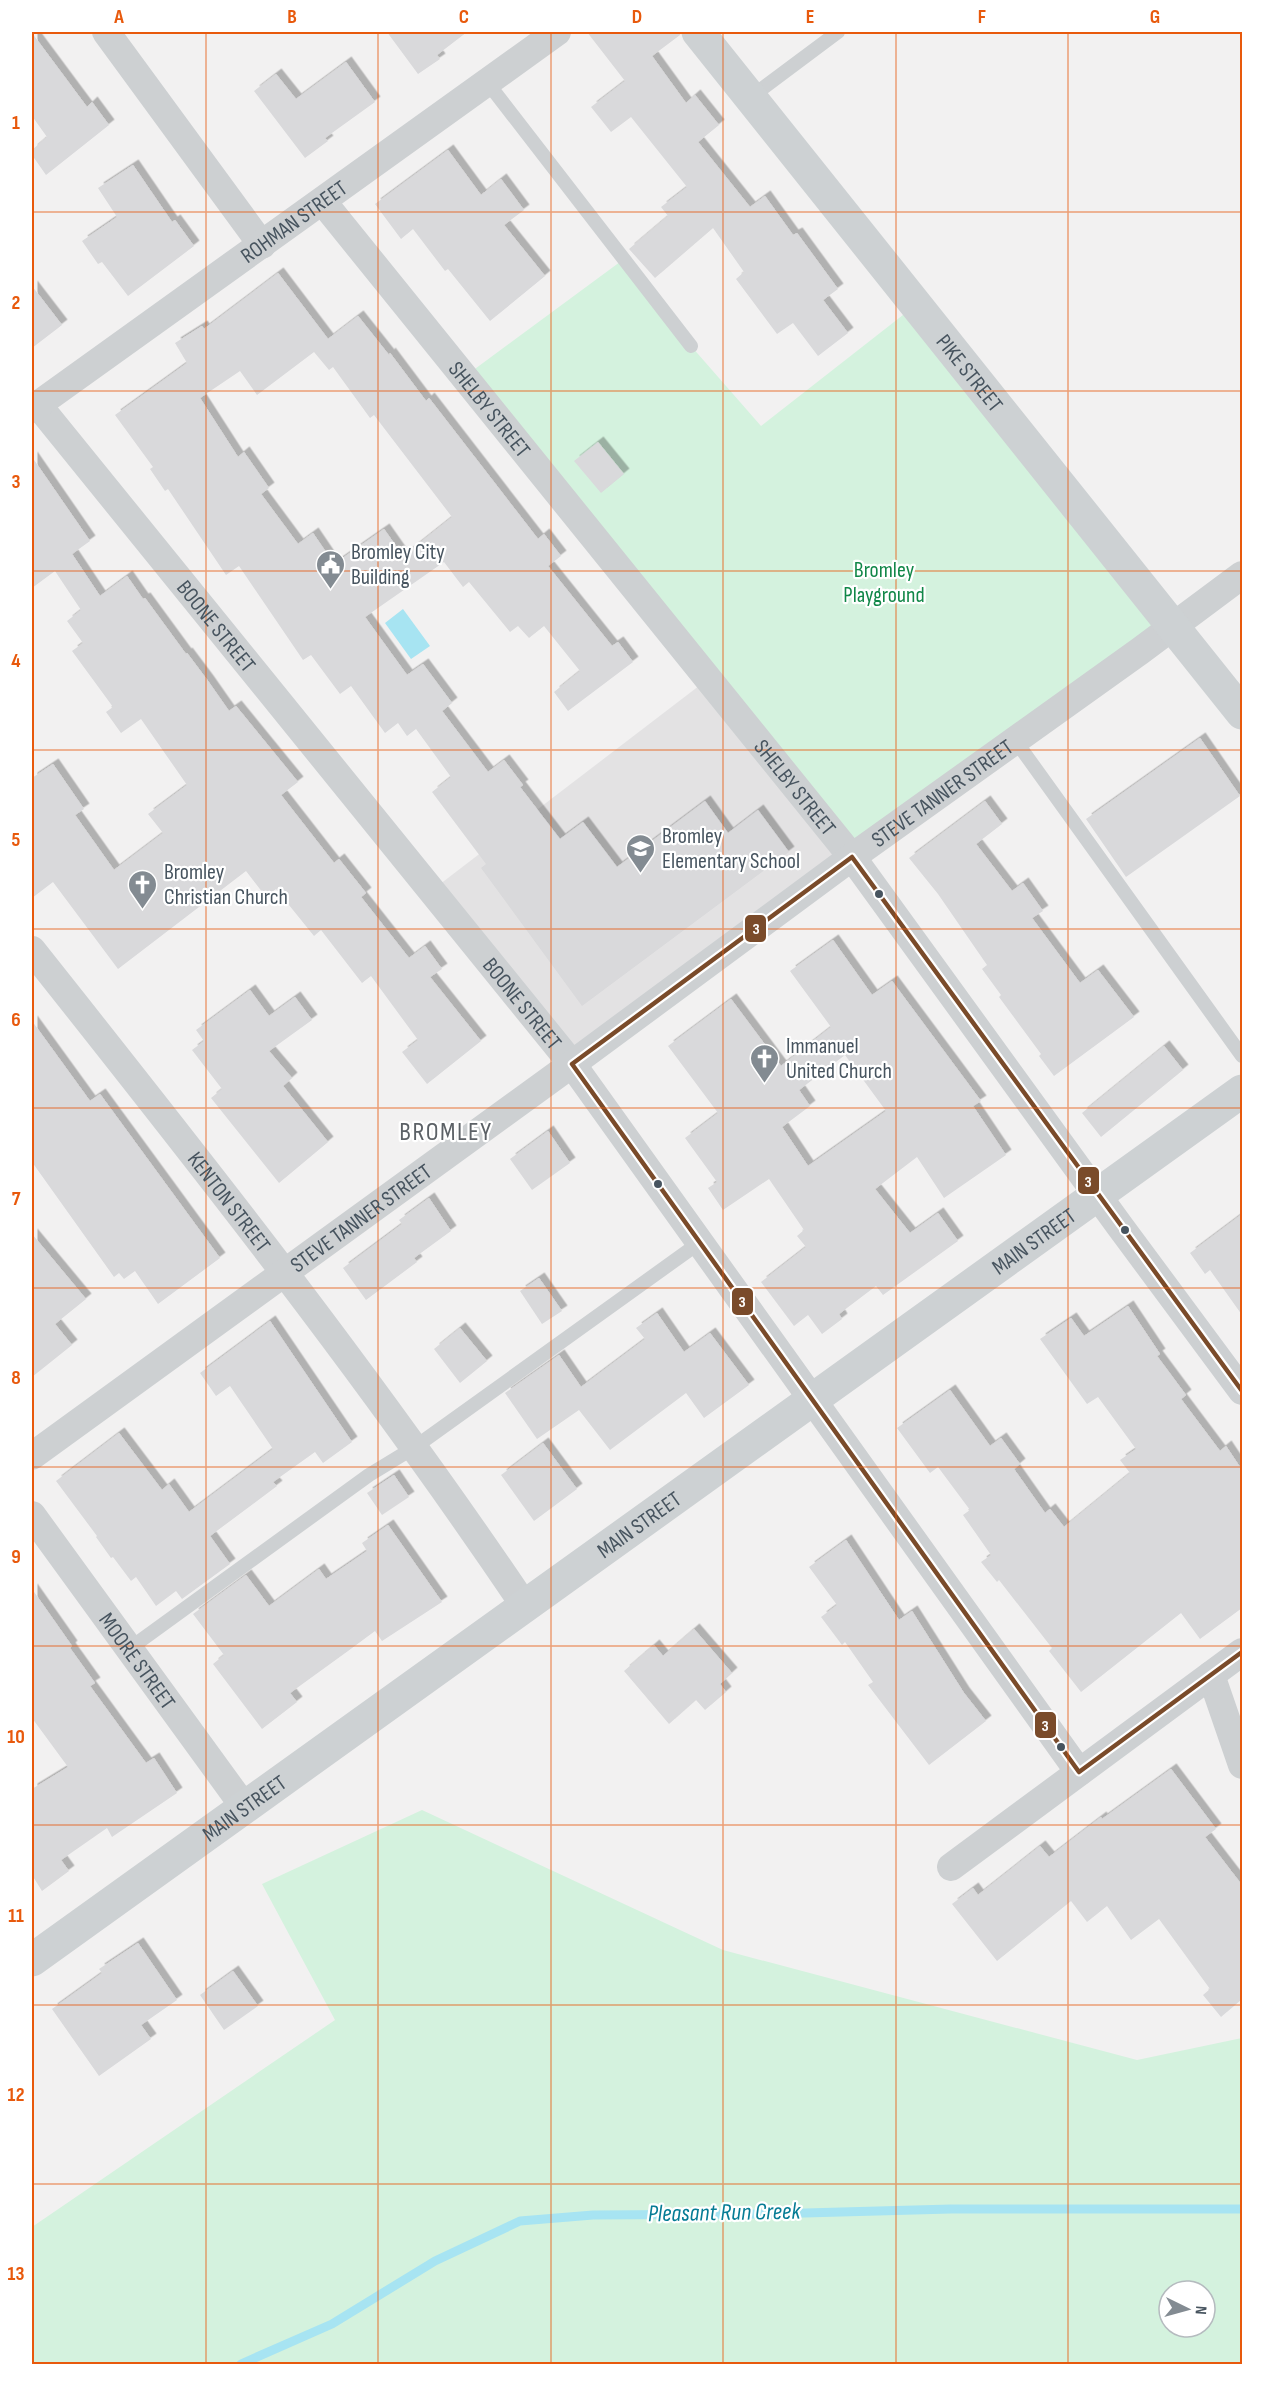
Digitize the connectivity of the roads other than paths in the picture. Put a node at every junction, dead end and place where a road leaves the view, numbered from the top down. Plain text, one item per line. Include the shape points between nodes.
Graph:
1 (106, 32) edge
2 (557, 32) edge
3 (698, 32) edge
4 (838, 32) edge
5 (487, 82) junction
6 (751, 97) junction
7 (323, 202) junction
8 (262, 245) junction
9 (691, 346) dead end
10 (35, 407) edge
11 (1242, 575) edge
12 (1174, 627) junction
13 (1242, 713) edge
14 (1015, 740) junction
15 (852, 857) junction
16 (32, 950) edge
17 (1242, 1056) edge
18 (572, 1064) junction
19 (1242, 1091) edge
20 (1097, 1195) junction
21 (699, 1244) junction
22 (285, 1272) junction
23 (1242, 1391) edge
24 (811, 1399) junction
25 (415, 1447) junction
26 (32, 1456) edge
27 (32, 1515) edge
28 (524, 1605) junction
29 (129, 1649) junction
30 (1242, 1652) edge
31 (1211, 1675) junction
32 (1242, 1765) edge
33 (1079, 1772) junction
34 (245, 1808) junction
35 (951, 1867) dead end
36 (33, 1957) edge

1 - 8 street
2 - 5 street, ROHMAN STREET
3 - 6 street, PIKE STREET
4 - 6 lane
5 - 7 street, ROHMAN STREET
5 - 9 lane
6 - 12 street, PIKE STREET
7 - 8 street, ROHMAN STREET
7 - 15 street, SHELBY STREET
8 - 10 street, ROHMAN STREET
10 - 18 street, BOONE STREET
11 - 12 street, STEVE TANNER STREET
12 - 13 street, PIKE STREET
12 - 14 street, STEVE TANNER STREET
14 - 15 street, STEVE TANNER STREET
14 - 17 lane
15 - 18 street, STEVE TANNER STREET
15 - 20 street, SHELBY STREET
16 - 22 street, KENTON STREET
18 - 21 street, BOONE STREET
18 - 22 street, STEVE TANNER STREET
19 - 20 street, MAIN STREET
20 - 23 street, SHELBY STREET
20 - 24 street, MAIN STREET
21 - 24 street, BOONE STREET
21 - 25 lane
22 - 25 street, KENTON STREET
22 - 26 street, STEVE TANNER STREET
24 - 28 street, MAIN STREET
24 - 33 street, BOONE STREET
25 - 28 street, KENTON STREET
25 - 29 lane
27 - 29 street, MOORE STREET
28 - 34 street, MAIN STREET
29 - 34 street, MOORE STREET
30 - 31 street
31 - 32 street
31 - 33 street
33 - 35 street
34 - 36 street, MAIN STREET

